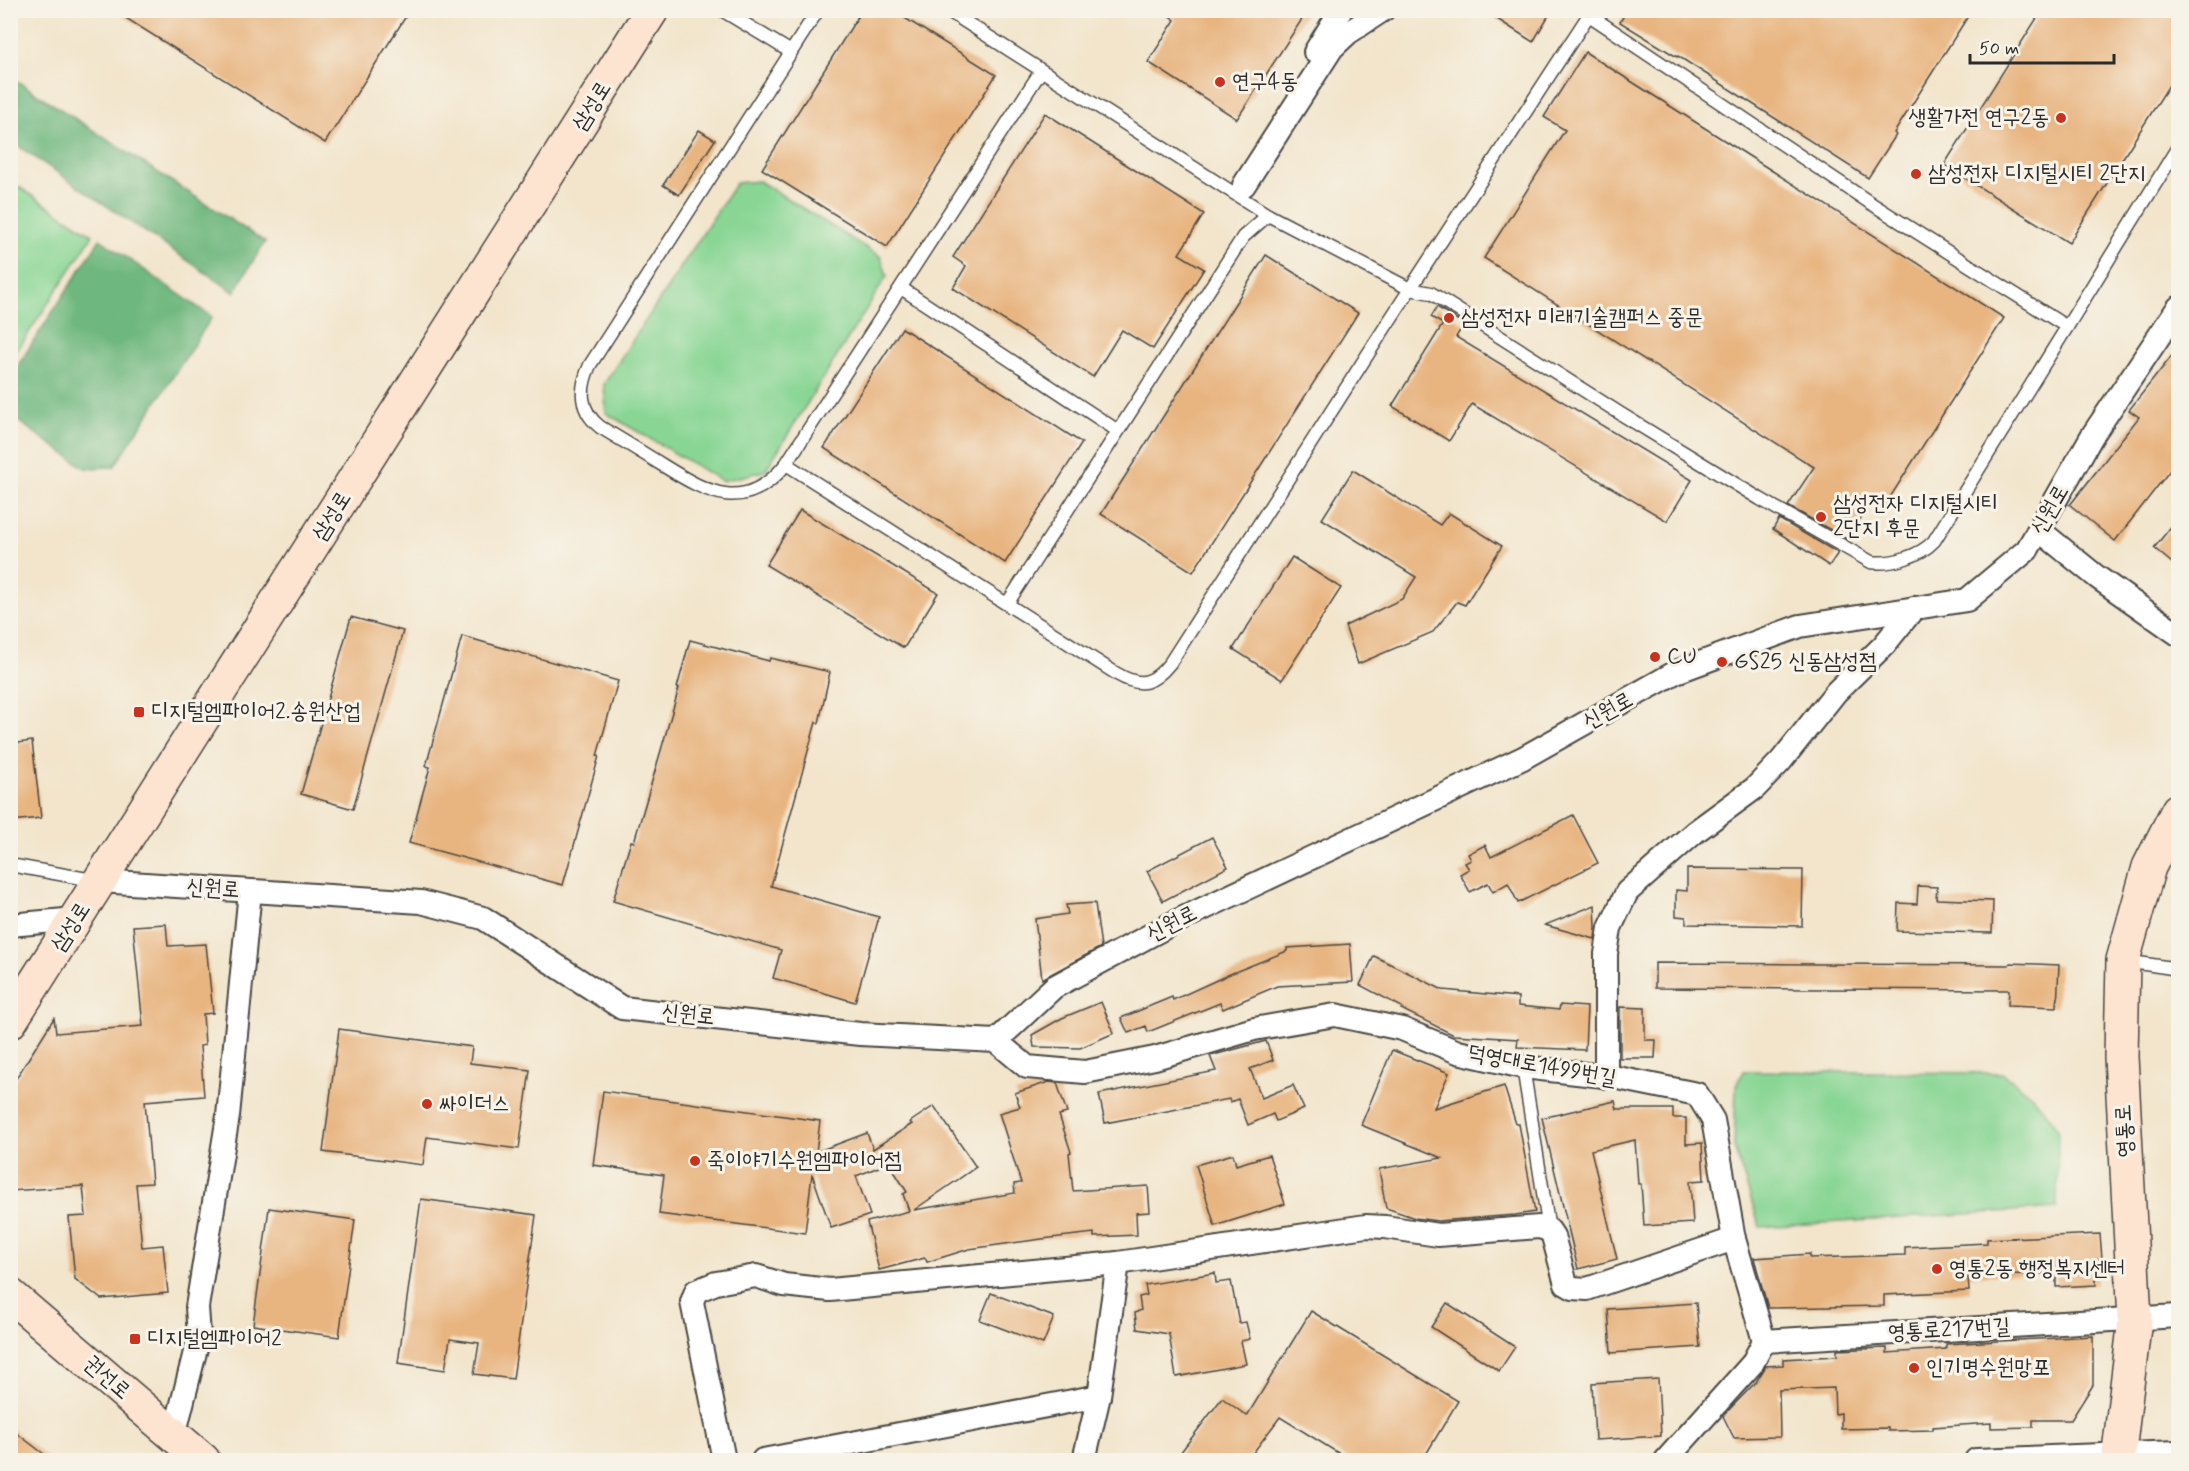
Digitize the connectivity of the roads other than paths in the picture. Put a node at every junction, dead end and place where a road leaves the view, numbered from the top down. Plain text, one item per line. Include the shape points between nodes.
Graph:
1 (652, 10) edge
2 (722, 10) edge
3 (818, 10) edge
4 (947, 10) edge
5 (1341, 10) edge
6 (1383, 10) edge
7 (1590, 13) edge
8 (791, 52) junction
9 (1041, 71) junction
10 (2178, 147) edge
11 (1268, 215) junction
12 (900, 288) junction
13 (1410, 289) junction
14 (2178, 308) edge
15 (2067, 327) junction
16 (1118, 431) junction
17 (786, 464) junction
18 (2039, 530) junction
19 (1007, 604) junction
20 (1914, 608) junction
21 (2178, 634) edge
22 (2178, 810) edge
23 (10, 866) edge
24 (100, 881) junction
25 (250, 891) junction
26 (76, 919) junction
27 (10, 925) edge
28 (2123, 960) junction
29 (2178, 974) edge
30 (10, 1022) edge
31 (996, 1041) junction
32 (1523, 1067) junction
33 (1606, 1077) junction
34 (1549, 1230) junction
35 (1734, 1239) junction
36 (1118, 1263) junction
37 (12, 1297) edge
38 (2178, 1316) edge
39 (2135, 1319) junction
40 (1764, 1341) junction
41 (1099, 1396) junction
42 (174, 1436) junction
43 (2178, 1452) edge
44 (2118, 1457) edge
45 (203, 1461) edge
46 (724, 1461) edge
47 (763, 1461) edge
48 (1084, 1461) edge
49 (1666, 1461) edge
50 (1976, 1461) edge

1 - 24 street, 삼성로
2 - 8 lane
3 - 8 lane
4 - 9 lane
5 - 6 street via 1239,182 1332,48
7 - 13 lane
7 - 15 lane via 1872,204
8 - 17 lane via 590,366 582,394 589,416 600,428 705,490 730,495 752,491 771,480
9 - 11 lane
9 - 12 lane
10 - 15 lane
11 - 13 lane
11 - 16 lane via 1243,237
12 - 16 lane
12 - 17 lane
13 - 15 lane via 1431,293 1760,499 1865,559 1879,563 1921,552 1934,541
13 - 19 lane via 1157,678 1142,682 1125,679
14 - 18 street, 신원로 via 2092,436
16 - 19 lane
17 - 19 lane
18 - 20 street, 신원로 via 2027,550 1967,600
18 - 21 street
20 - 31 street, 신원로 via 1800,626 1676,672 1523,758 1174,922 1054,987
20 - 33 street via 1755,788 1695,832 1627,892 1610,928 1606,954
22 - 28 street, 영통로 via 2149,867
23 - 24 lane, 신원로
24 - 25 street, 신원로
24 - 26 street, 삼성로
25 - 31 street, 신원로 via 421,903 483,918 622,1008 860,1034
25 - 42 street via 228,1116 197,1307 199,1336
26 - 27 street
26 - 30 street, 삼성로
28 - 29 lane via 2172,968
28 - 39 street, 영통로 via 2121,1057
31 - 32 street, 덕영대로1499번길 via 1027,1067 1085,1072 1155,1058 1254,1029 1335,1015 1402,1029 1458,1052
32 - 33 street, 덕영대로1499번길
32 - 34 lane
33 - 35 street, 덕영대로1499번길 via 1697,1094 1713,1120
34 - 35 street via 1566,1284 1587,1289
34 - 36 street via 1539,1227 1438,1235 1366,1226
35 - 40 street, 덕영대로1499번길
36 - 41 street
36 - 46 street via 830,1290 784,1285 756,1276 696,1291 692,1302
37 - 42 street, 권선로
38 - 39 street, 영통로217번길
39 - 40 street, 영통로217번길
39 - 44 street, 영통로
40 - 49 street via 1752,1364
41 - 47 street
41 - 48 street
42 - 45 street, 권선로
43 - 44 street
44 - 50 street

